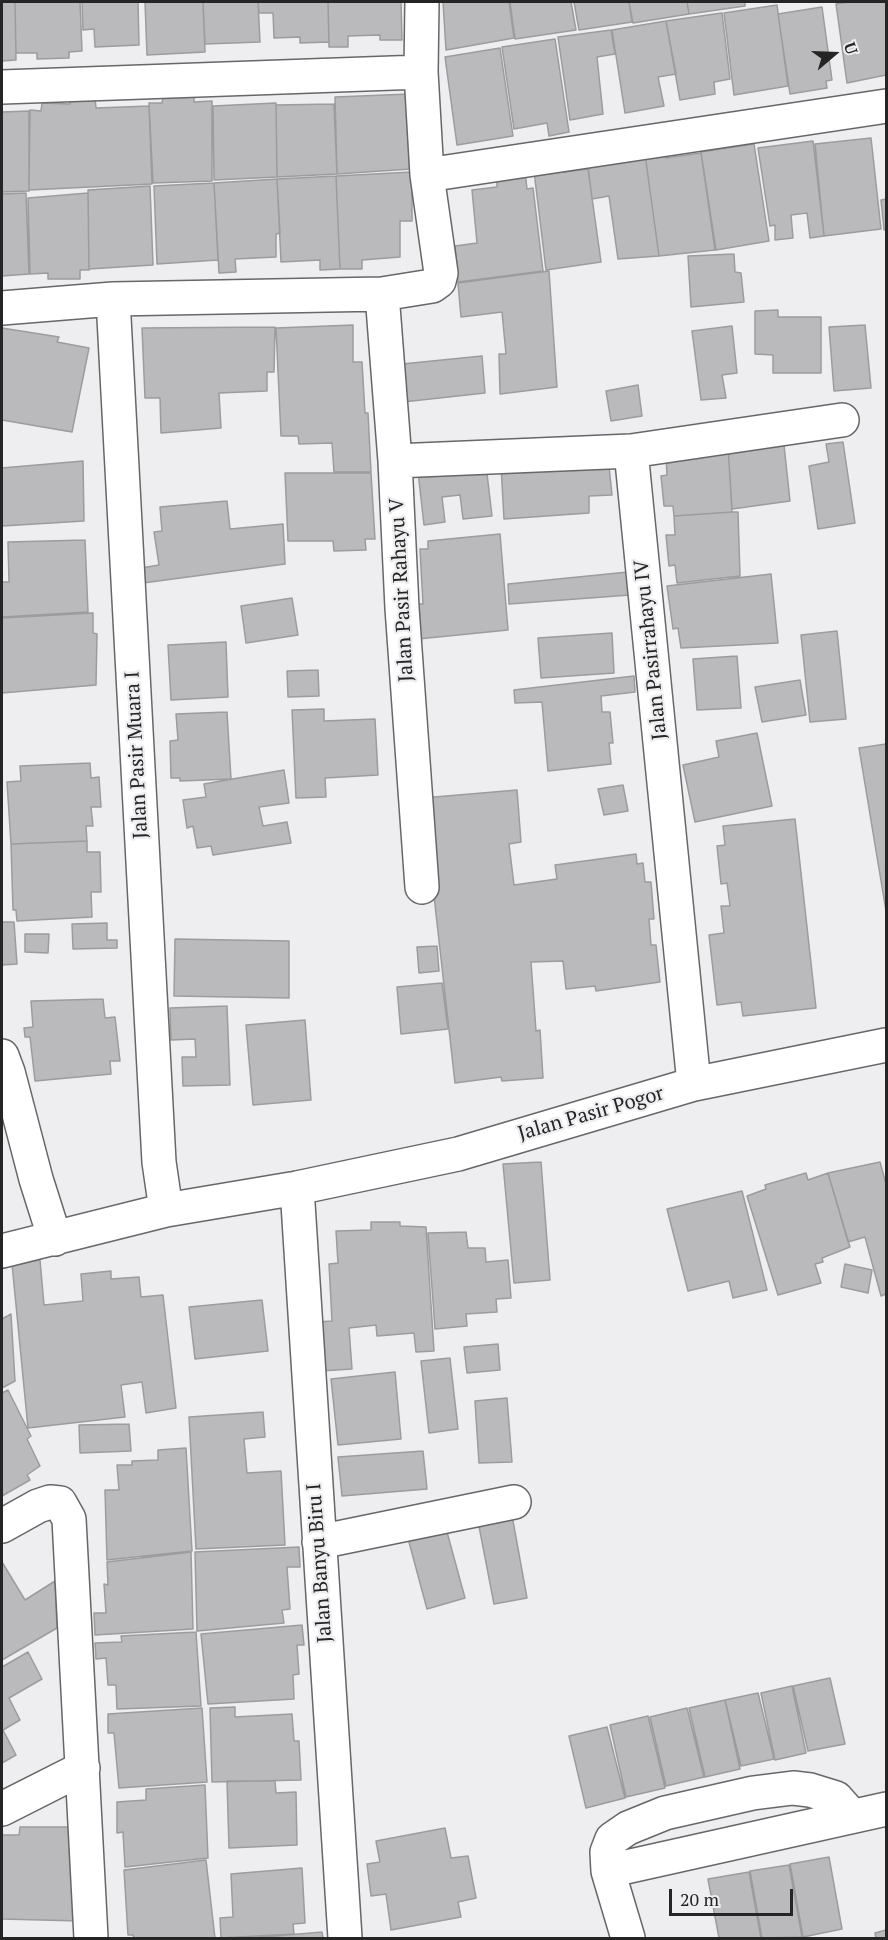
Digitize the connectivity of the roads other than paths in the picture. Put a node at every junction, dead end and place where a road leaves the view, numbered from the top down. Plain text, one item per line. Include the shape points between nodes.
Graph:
1 (422, 2) edge
2 (421, 72) junction
3 (2, 87) edge
4 (886, 106) edge
5 (427, 175) junction
6 (382, 294) junction
7 (113, 299) junction
8 (2, 308) edge
9 (842, 420) dead end
10 (631, 451) junction
11 (395, 461) junction
12 (422, 886) dead end
13 (886, 1045) edge
14 (2, 1056) edge
15 (694, 1084) junction
16 (297, 1188) junction
17 (166, 1210) junction
18 (55, 1239) junction
19 (2, 1251) edge
20 (514, 1502) dead end
21 (2, 1526) edge
22 (319, 1542) junction
23 (83, 1768) junction
24 (2, 1809) edge
25 (886, 1809) edge
26 (852, 1816) junction
27 (608, 1871) junction
28 (92, 1938) edge
29 (345, 1938) edge
30 (628, 1938) edge

1 - 2 street
2 - 3 street
2 - 5 street
4 - 5 street
5 - 6 street via 439,280 421,289
6 - 7 street
6 - 11 street, Jalan Pasir Rahayu V
7 - 8 street
7 - 17 street, Jalan Pasir Muara I via 159,1162
9 - 10 street
10 - 11 street
10 - 15 street, Jalan Pasirrahayu IV
11 - 12 street, Jalan Pasir Rahayu V
13 - 15 street, Jalan Pasir Pogor
14 - 18 street
15 - 16 street, Jalan Pasir Pogor via 458,1154
16 - 17 street, Jalan Pasir Pogor
16 - 22 street, Jalan Banyu Biru I
17 - 18 street, Jalan Pasir Pogor
18 - 19 street, Jalan Pasir Pogor
20 - 22 street
21 - 23 street via 50,1502 60,1503 66,1510
22 - 29 street, Jalan Banyu Biru I
23 - 24 street
23 - 28 street
25 - 26 street
26 - 27 street
26 - 27 street via 836,1798 793,1788 676,1810 628,1828 612,1839 607,1852
27 - 30 street

